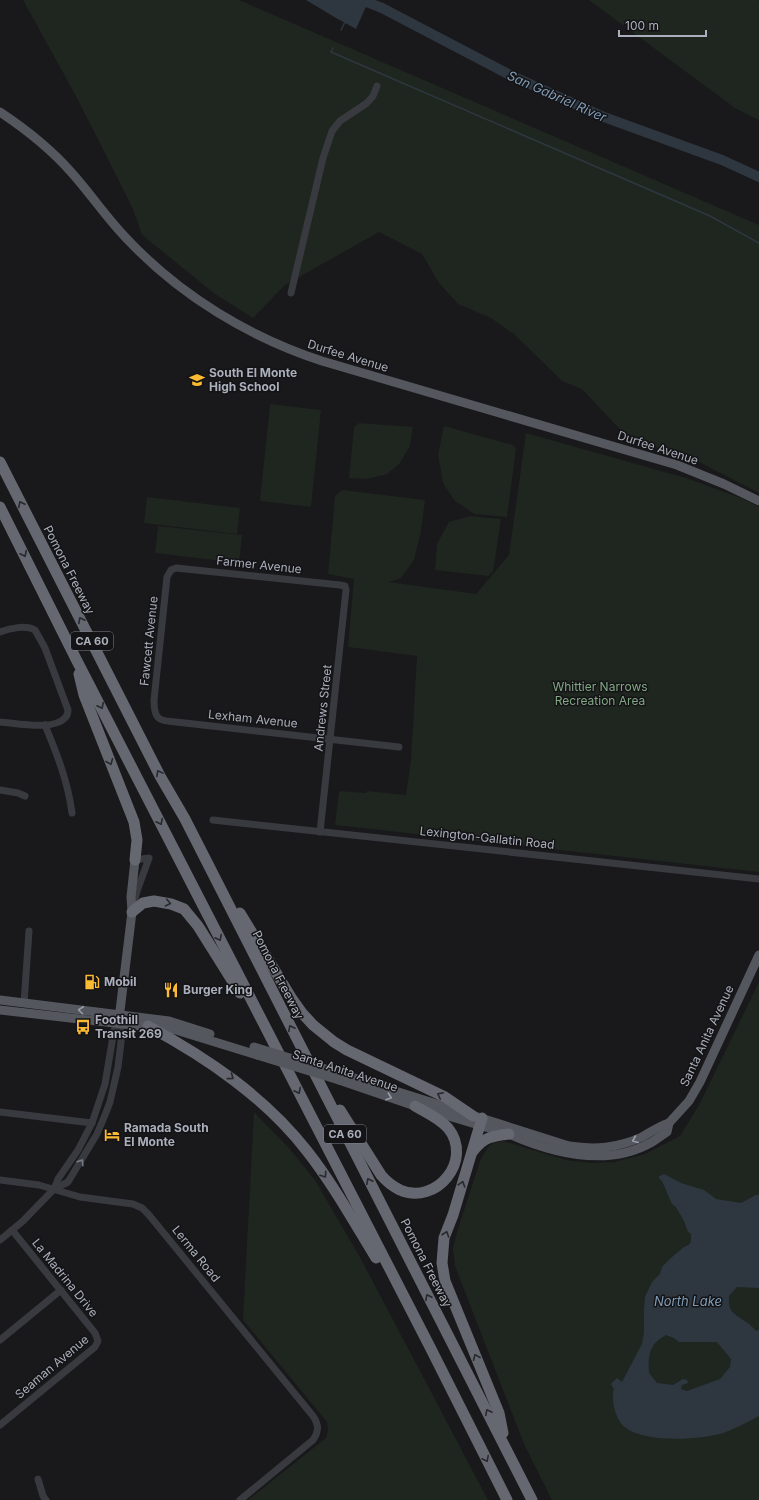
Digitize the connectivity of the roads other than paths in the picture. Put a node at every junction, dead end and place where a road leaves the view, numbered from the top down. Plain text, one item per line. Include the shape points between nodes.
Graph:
1 (378, 86) dead end
2 (0, 112) edge
3 (291, 293) dead end
4 (0, 462) edge
5 (759, 501) edge
6 (0, 507) edge
7 (171, 570) joint
8 (345, 586) joint
9 (0, 632) edge
10 (76, 659) junction
11 (156, 715) joint
12 (0, 722) edge
13 (45, 725) junction
14 (331, 739) junction
15 (398, 747) dead end
16 (0, 790) edge
17 (25, 796) dead end
18 (72, 813) dead end
19 (185, 820) junction
20 (213, 820) dead end
21 (320, 832) junction
22 (135, 860) junction
23 (759, 879) edge
24 (132, 912) junction
25 (29, 931) dead end
26 (759, 955) edge
27 (0, 1000) edge
28 (24, 1003) junction
29 (0, 1010) edge
30 (119, 1019) junction
31 (148, 1026) junction
32 (112, 1047) junction
33 (120, 1049) junction
34 (256, 1051) junction
35 (278, 1052) junction
36 (304, 1055) junction
37 (337, 1076) junction
38 (415, 1106) junction
39 (0, 1112) edge
40 (479, 1120) junction
41 (92, 1123) junction
42 (669, 1123) junction
43 (509, 1134) junction
44 (472, 1153) junction
45 (0, 1180) edge
46 (54, 1189) junction
47 (12, 1230) junction
48 (0, 1240) edge
49 (61, 1290) junction
50 (0, 1340) edge
51 (98, 1341) joint
52 (431, 1350) junction
53 (0, 1425) edge
54 (506, 1447) junction
55 (38, 1480) dead end
56 (46, 1500) edge
57 (240, 1500) edge
58 (507, 1500) edge
59 (532, 1500) edge

1 - 3 street via 367,103 340,121 332,131 323,158
2 - 5 main road, Durfee Avenue via 44,144 72,173 128,241 149,261 180,287 248,330 322,361 677,465
19 -> 4 highway, Pomona Freeway / CA 60 via 160,776
6 -> 10 highway, CA 60
7 - 8 street, Farmer Avenue via 176,568
7 - 11 street, Fawcett Avenue via 167,577 155,694
8 - 14 street, Andrews Street
9 - 13 street via 28,628 35,630 45,648 68,710 67,716 61,721
10 -> 22 highway via 84,695 134,822 137,840
10 -> 35 highway, CA 60
11 - 14 street, Lexham Avenue via 162,721
12 - 13 street
13 - 18 street via 64,774
14 - 15 street, Lexham Avenue
14 - 21 street, Andrews Street
16 - 17 street
36 -> 19 highway, Pomona Freeway / CA 60
40 -> 19 highway via 446,1097 347,1050 323,1035 313,1025 279,978
20 - 21 street, Lexington-Gallatin Road
21 - 23 street, Lexington-Gallatin Road
22 - 24 main road
22 - 24 street via 149,858
24 - 30 main road
24 -> 35 highway via 143,903 154,901 184,909 198,926
25 - 28 street
26 - 42 main road, Santa Anita Avenue via 695,1091
27 - 28 main road, Santa Anita Avenue
30 -> 28 main road, Santa Anita Avenue
29 - 30 main road, Santa Anita Avenue
30 - 31 main road, Santa Anita Avenue
30 - 32 street via 114,1030
30 - 33 street via 122,1034
30 - 34 main road, Santa Anita Avenue via 169,1021
31 - 34 main road, Santa Anita Avenue via 176,1030
31 -> 52 highway via 232,1078 259,1100 301,1143 336,1192
32 - 33 street
32 - 41 street via 105,1084
46 -> 33 street via 68,1182 97,1134 111,1096
34 - 37 main road, Santa Anita Avenue, bridge
35 -> 52 highway, CA 60
36 - 38 highway via 381,1174 400,1190 419,1194 441,1184 450,1175 456,1151 449,1129 441,1121
54 -> 36 highway, Pomona Freeway / CA 60
37 -> 38 main road, Santa Anita Avenue
37 - 40 main road, Santa Anita Avenue
38 - 40 main road, Santa Anita Avenue
39 - 41 street
42 -> 40 main road, Santa Anita Avenue via 630,1142 599,1149 551,1142
40 - 43 main road, Santa Anita Avenue
40 - 44 highway
41 - 46 street
42 - 43 main road, Santa Anita Avenue via 667,1132 651,1143 635,1150 603,1155 567,1153
43 - 44 highway via 488,1138
54 -> 44 highway via 499,1413 445,1280 442,1262 444,1238
45 - 46 street, Lerma Road
46 - 47 street
46 - 57 street, Lerma Road via 80,1197 133,1204 150,1215 313,1416 319,1429 313,1440
47 - 48 street
47 - 49 street, La Madrina Drive
49 - 50 street
49 - 51 street, La Madrina Drive via 95,1333
51 - 53 street, Seaman Avenue via 95,1347
52 -> 58 highway, CA 60
54 - 59 highway, Pomona Freeway / CA 60
55 - 56 street

